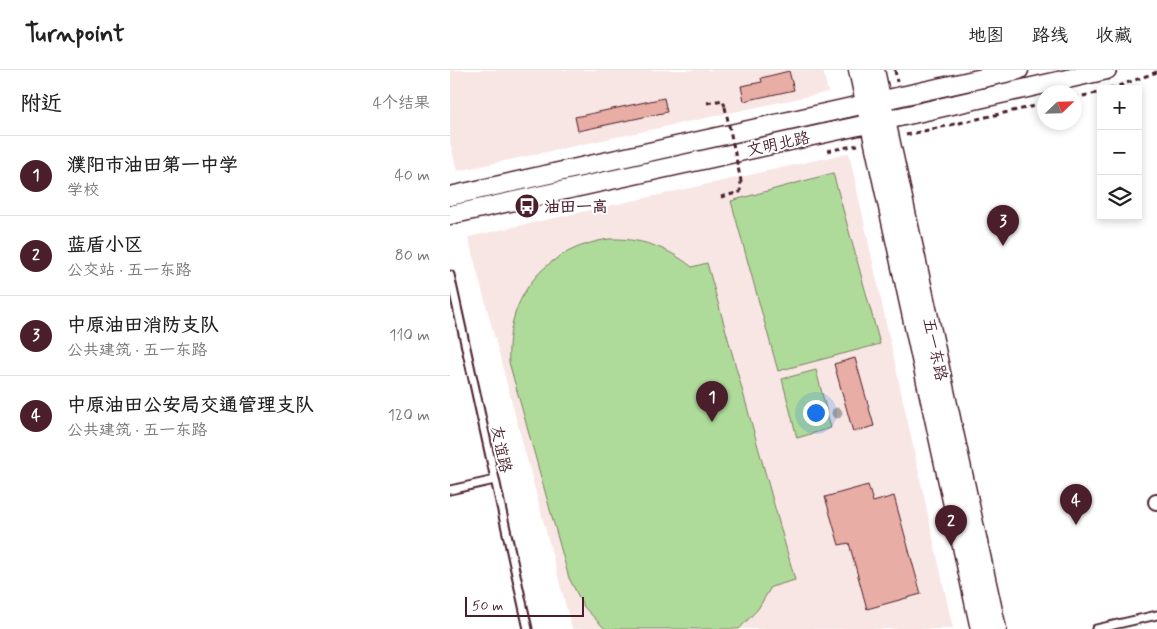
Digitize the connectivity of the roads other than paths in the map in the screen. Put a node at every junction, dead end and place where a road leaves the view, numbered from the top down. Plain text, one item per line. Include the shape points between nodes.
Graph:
1 (858, 70) edge
2 (875, 70) edge
3 (1019, 70) edge
4 (1107, 70) edge
5 (874, 103) junction
6 (878, 122) junction
7 (450, 196) edge
8 (450, 215) edge
9 (450, 275) edge
10 (495, 480) junction
11 (450, 490) edge
12 (1157, 616) edge
13 (528, 629) edge
14 (980, 629) edge
15 (997, 629) edge
16 (1096, 629) edge

1 - 5 street, 五一东路
2 - 5 street, 五一东路
3 - 5 street, 文明北路
4 - 6 street, 文明北路
5 - 6 street, 五一东路
5 - 7 street, 文明北路
6 - 8 street, 文明北路
6 - 14 street, 五一东路
6 - 15 street, 五一东路
9 - 10 lane, 友谊路
10 - 11 lane
10 - 13 lane, 友谊路
12 - 16 lane

